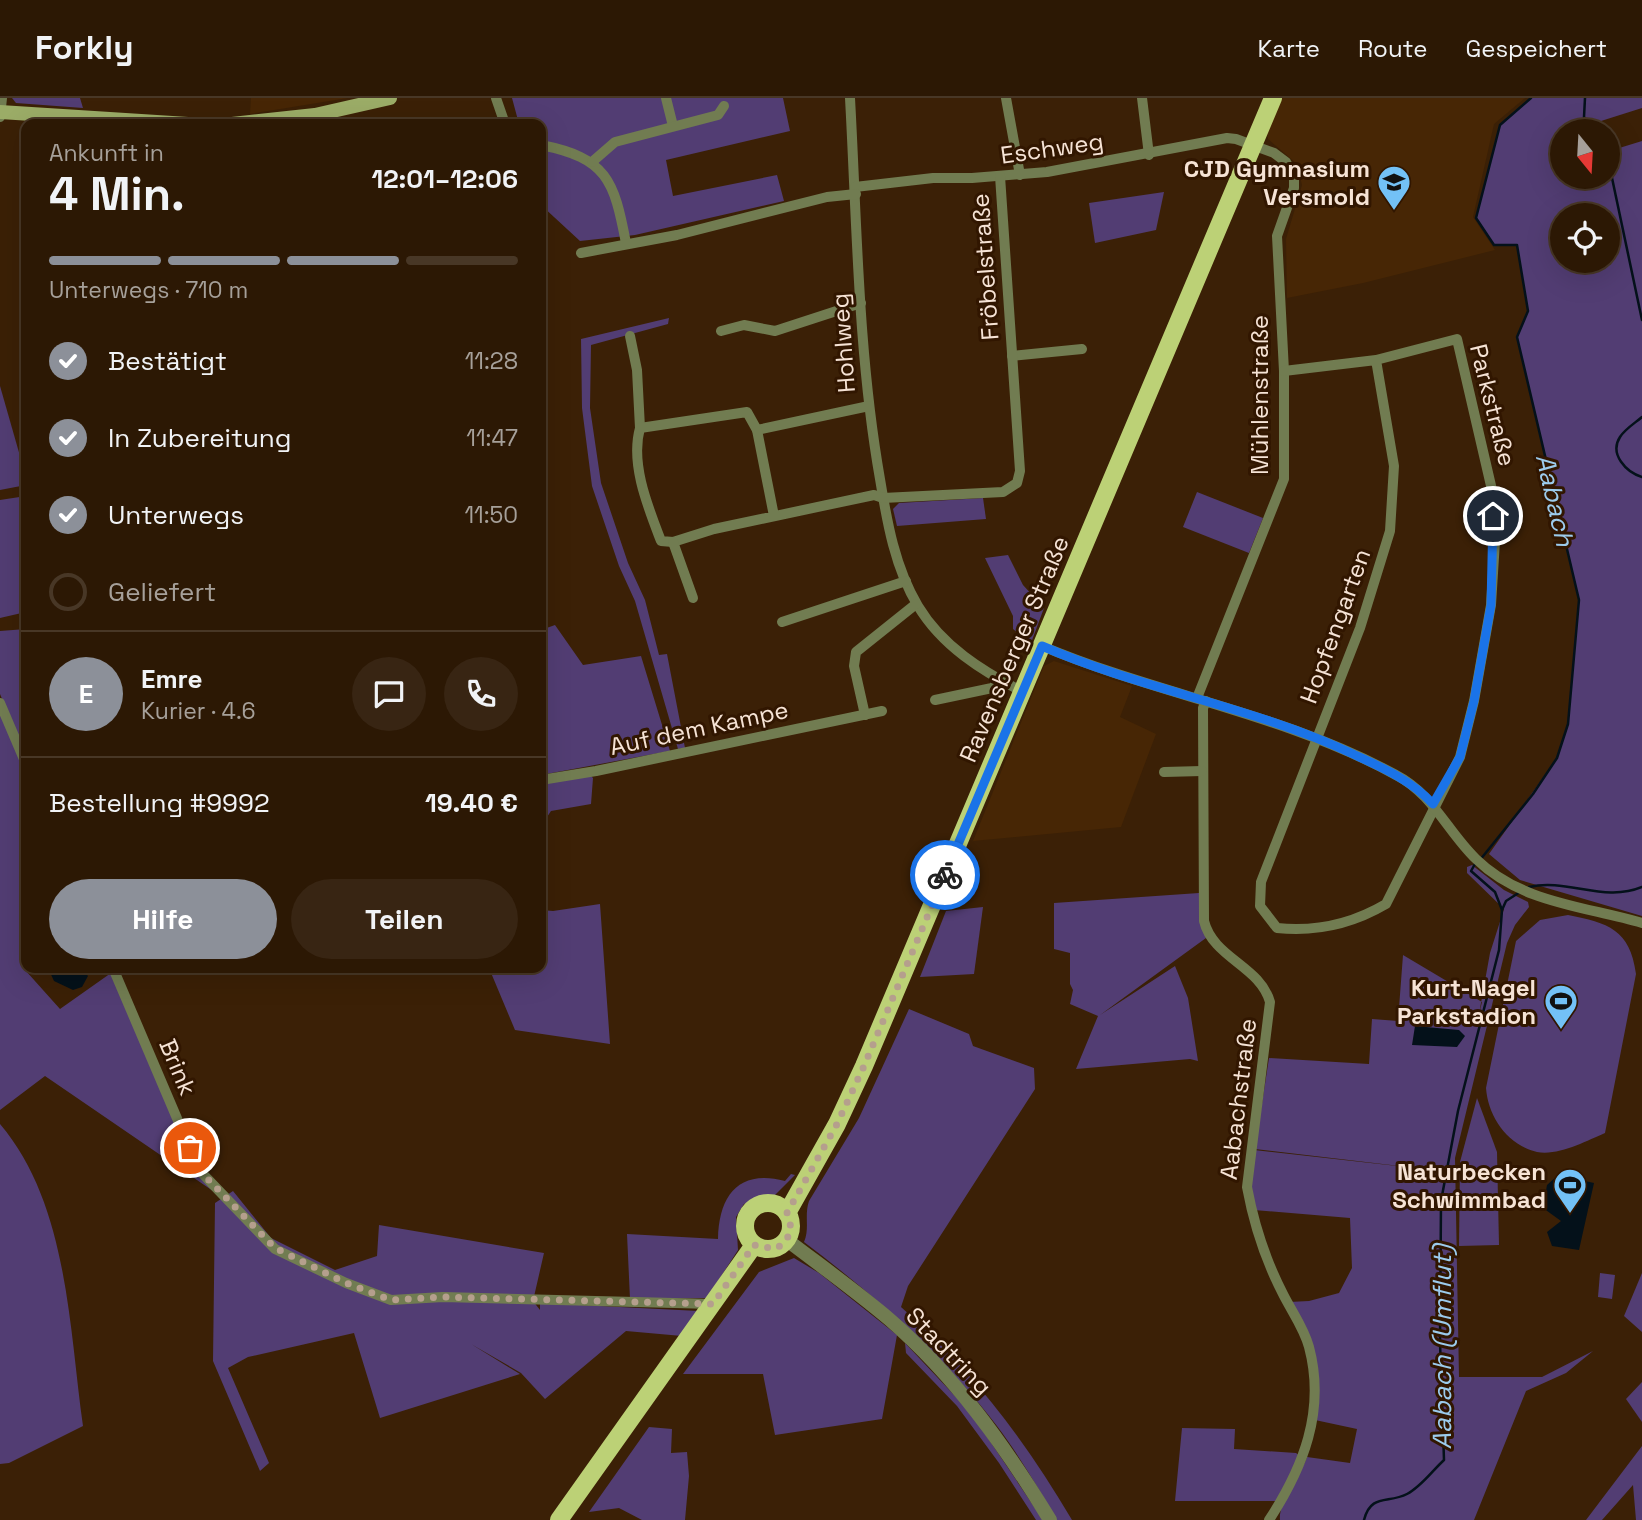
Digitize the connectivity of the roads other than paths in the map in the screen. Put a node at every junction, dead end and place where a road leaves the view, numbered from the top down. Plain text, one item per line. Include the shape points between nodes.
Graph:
1 (2, 98) edge
2 (390, 98) edge
3 (496, 98) edge
4 (666, 98) edge
5 (850, 98) edge
6 (1006, 98) edge
7 (1142, 98) edge
8 (1273, 98) edge
9 (724, 106) dead end
10 (0, 114) edge
11 (94, 119) edge
12 (278, 119) edge
13 (503, 119) edge
14 (673, 126) junction
15 (1252, 145) junction
16 (546, 146) edge
17 (1149, 155) junction
18 (592, 162) junction
19 (1020, 175) junction
20 (1000, 176) junction
21 (855, 190) junction
22 (626, 243) junction
23 (581, 253) dead end
24 (861, 303) junction
25 (722, 331) dead end
26 (630, 336) dead end
27 (1082, 349) dead end
28 (1012, 356) junction
29 (1376, 360) junction
30 (1284, 371) junction
31 (869, 406) junction
32 (640, 428) junction
33 (757, 430) junction
34 (883, 498) junction
35 (774, 516) junction
36 (673, 542) junction
37 (906, 581) junction
38 (693, 598) dead end
39 (916, 604) junction
40 (782, 622) dead end
41 (1042, 646) junction
42 (1000, 680) junction
43 (1023, 691) junction
44 (1202, 699) junction
45 (934, 700) dead end
46 (0, 703) edge
47 (882, 711) dead end
48 (865, 715) junction
49 (1317, 737) junction
50 (21, 752) edge
51 (1202, 771) junction
52 (1164, 772) dead end
53 (546, 778) edge
54 (1433, 804) junction
55 (1642, 923) edge
56 (115, 973) edge
57 (781, 1208) junction
58 (787, 1240) junction
59 (754, 1245) junction
60 (713, 1304) junction
61 (559, 1520) edge
62 (1050, 1520) edge
63 (1269, 1520) edge

1 - 10 street
2 - 12 main road
3 - 13 street
4 - 14 street
5 - 21 street, Hohlweg
6 - 19 street
7 - 17 street
8 - 15 main road, Ravensberger Straße
9 - 14 street via 718,115
10 - 11 main road
14 - 18 street via 615,142
15 - 17 street, Eschweg via 1227,138
15 - 30 street, Mühlenstraße via 1286,162 1294,178 1278,236
15 - 41 main road, Ravensberger Straße
16 - 18 street
17 - 19 street, Eschweg
18 - 22 street via 618,203
19 - 20 street, Eschweg
20 - 21 street, Eschweg via 933,178
20 - 28 street, Fröbelstraße
21 - 22 street, Eschweg
21 - 24 street, Hohlweg
22 - 23 street, Eschweg
24 - 25 street via 775,331 744,325
24 - 31 street, Hohlweg
26 - 32 street
27 - 28 street, Fröbelstraße
28 - 34 street, Fröbelstraße via 1017,483 1003,492
29 - 30 street
29 - 49 street, Hopfengarten via 1394,466 1390,531 1360,628
29 - 54 street, Parkstraße via 1457,339 1492,490 1491,605 1474,701 1460,757
30 - 44 street, Mühlenstraße via 1284,479
31 - 33 street
31 - 34 street, Hohlweg
32 - 33 street via 747,412
32 - 36 street via 637,440 648,508 661,541
33 - 35 street
34 - 35 street via 874,495
34 - 37 street, Hohlweg
35 - 36 street
36 - 38 street
37 - 39 street, Hohlweg
37 - 40 street
39 - 42 street, Hohlweg via 967,660
39 - 48 street via 856,652 854,666
41 - 43 main road, Ravensberger Straße
41 - 44 street
42 - 43 street, Hohlweg
42 - 45 street via 992,688
43 - 57 main road, Ravensberger Straße via 864,1066 825,1146
44 - 49 street
44 - 51 street, Aabachstraße
46 - 50 street
47 - 48 street, Auf dem Kampe
48 - 53 street, Auf dem Kampe
49 - 54 street via 1397,775
49 - 54 street, Hopfengarten via 1261,882 1260,906 1277,928 1305,931 1364,917 1386,904
51 - 52 street
51 - 63 street, Aabachstraße via 1206,931 1261,981 1270,1002 1249,1158 1252,1216 1277,1282 1302,1328 1313,1367 1314,1394 1304,1457 1297,1477
54 - 55 street via 1478,861 1522,891
56 - 60 street, Brink via 199,1170 275,1248 391,1300 443,1297
57 - 58 main road via 791,1227
57 - 59 main road via 761,1204 749,1212 744,1226
58 - 59 main road via 775,1249
58 - 62 street, Stadtring via 890,1321 952,1382 1003,1445
59 - 60 main road
60 - 61 main road

